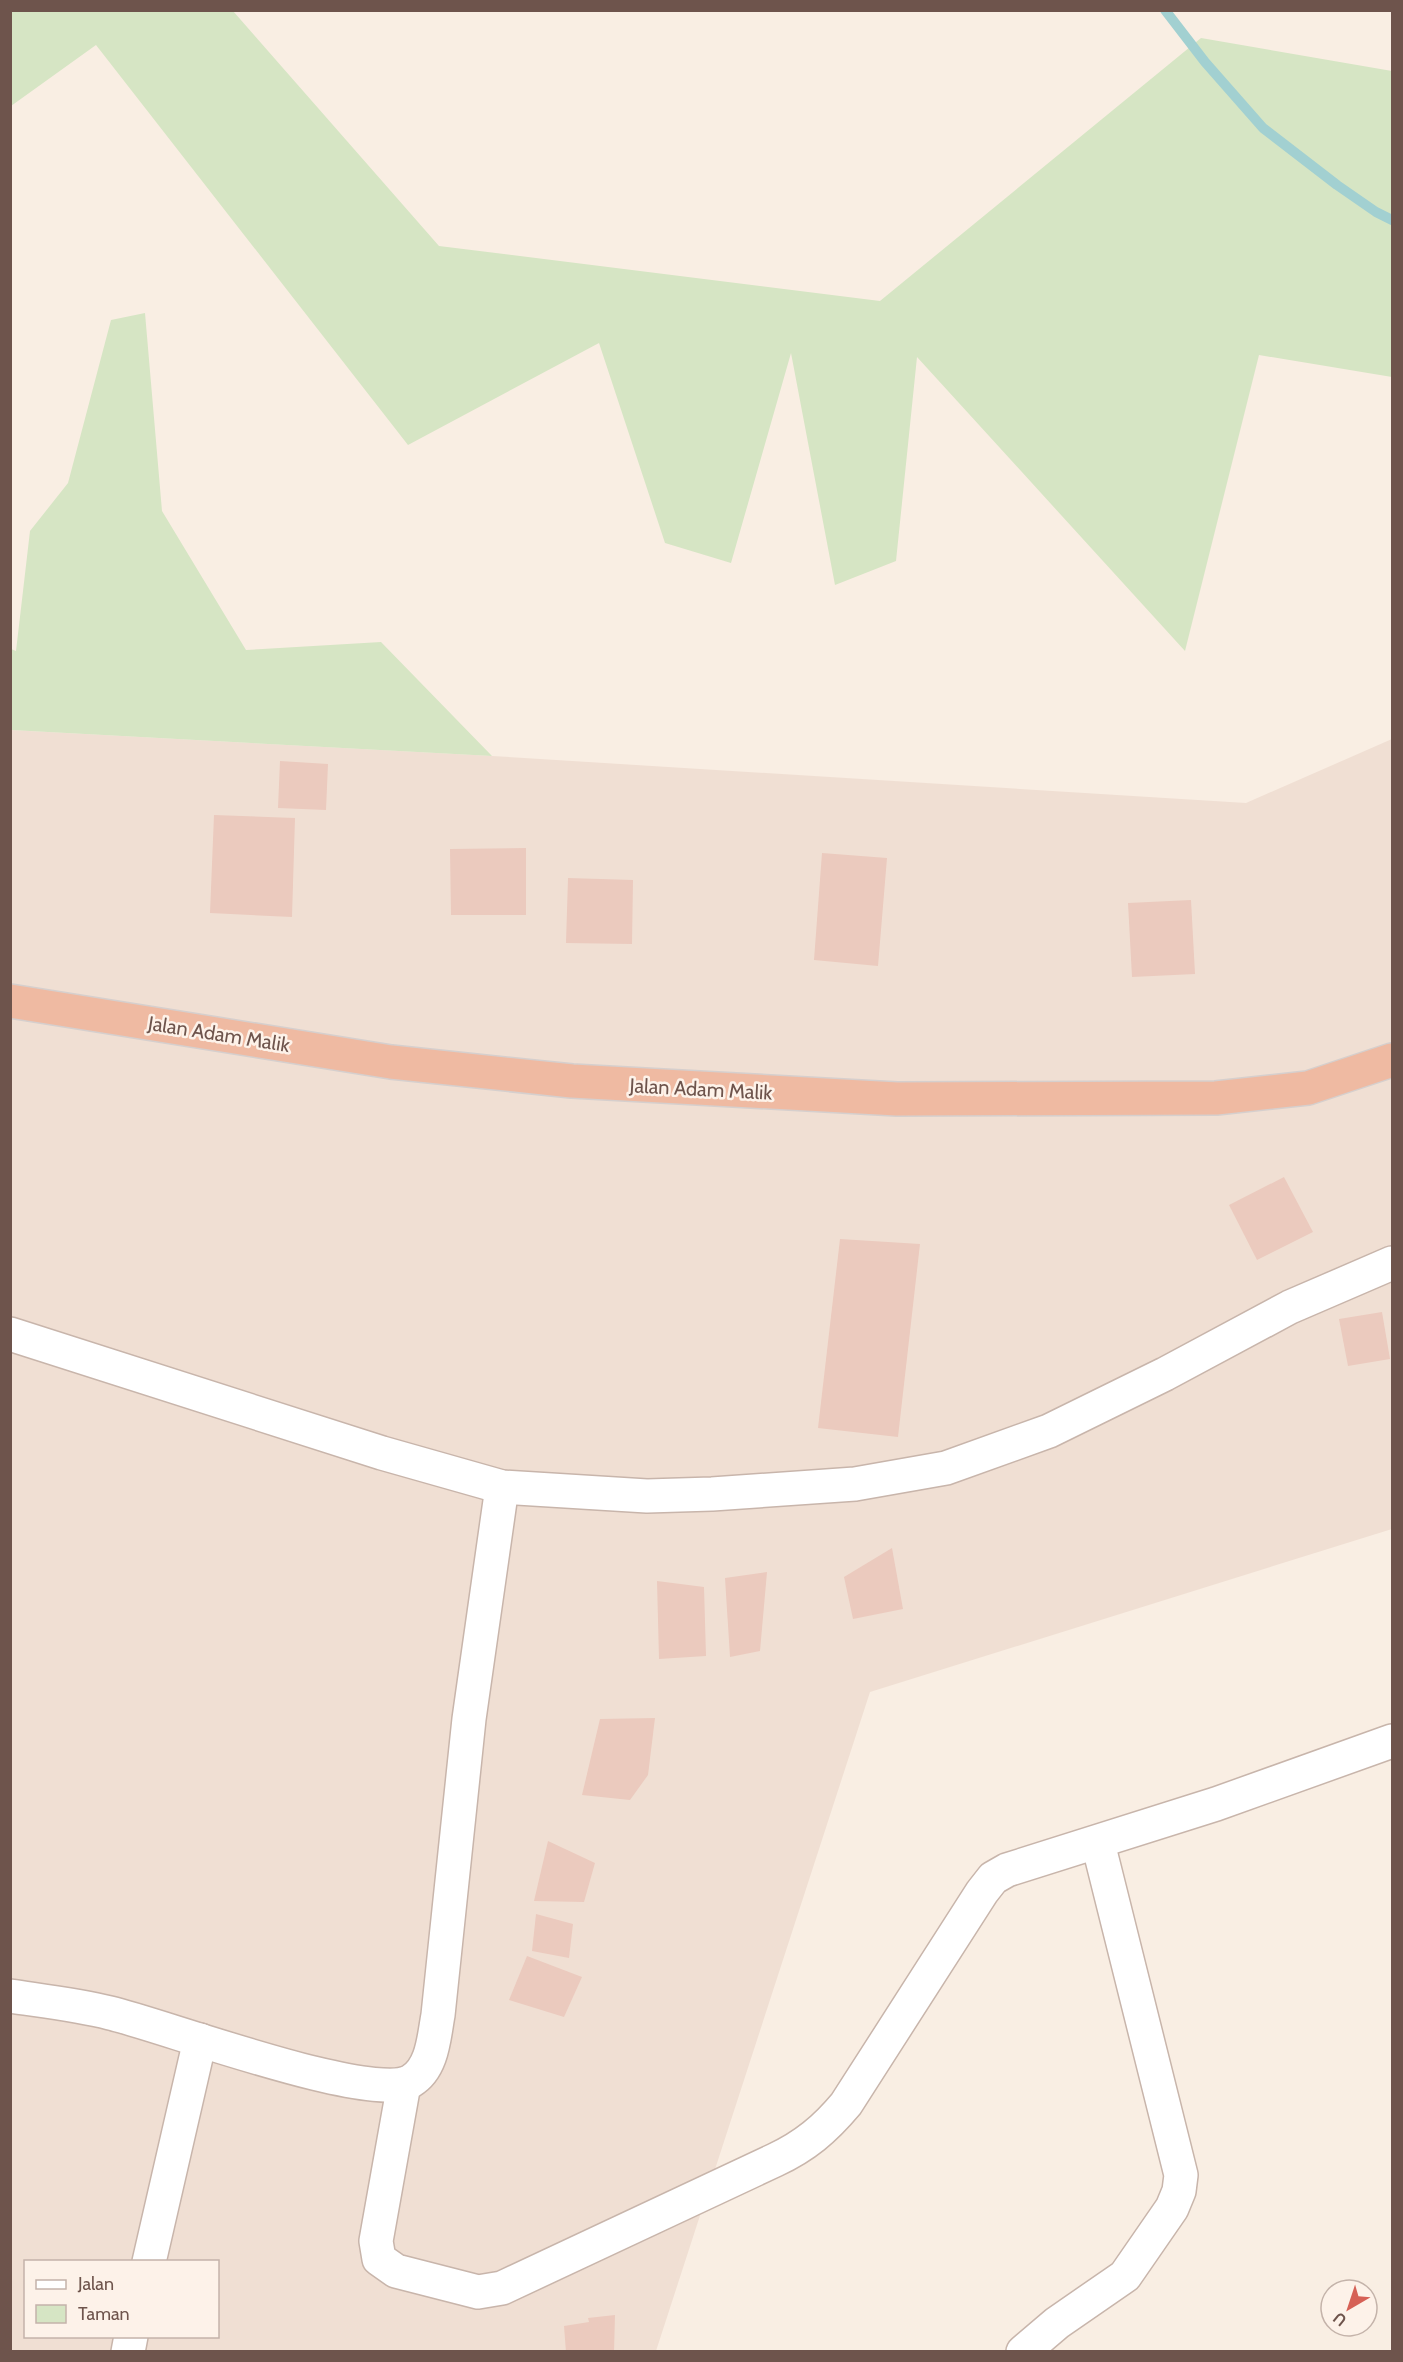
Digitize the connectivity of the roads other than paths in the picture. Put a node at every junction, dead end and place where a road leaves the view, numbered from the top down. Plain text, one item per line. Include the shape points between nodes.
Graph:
1 (10, 1001) edge
2 (1392, 1060) edge
3 (1392, 1263) edge
4 (10, 1334) edge
5 (502, 1487) junction
6 (1392, 1742) edge
7 (1098, 1843) junction
8 (10, 1996) edge
9 (200, 2040) junction
10 (404, 2084) junction
11 (149, 2260) edge
12 (1023, 2352) edge

1 - 2 highway, Jalan Adam Malik via 391,1062 572,1081 897,1099 1216,1098 1308,1088
3 - 5 street via 1290,1307 1049,1431 946,1468 855,1484 712,1494 647,1496
4 - 5 street via 382,1453
5 - 10 street via 469,1719 438,2015 432,2050 424,2068
6 - 7 street
7 - 10 street via 1007,1870 993,1878 846,2104 827,2127 803,2146 502,2288 478,2292 396,2271 379,2259 376,2241
7 - 12 street via 1181,2175 1172,2208 1125,2276
8 - 9 street via 110,2012
9 - 10 street via 300,2070 370,2083
9 - 11 street

